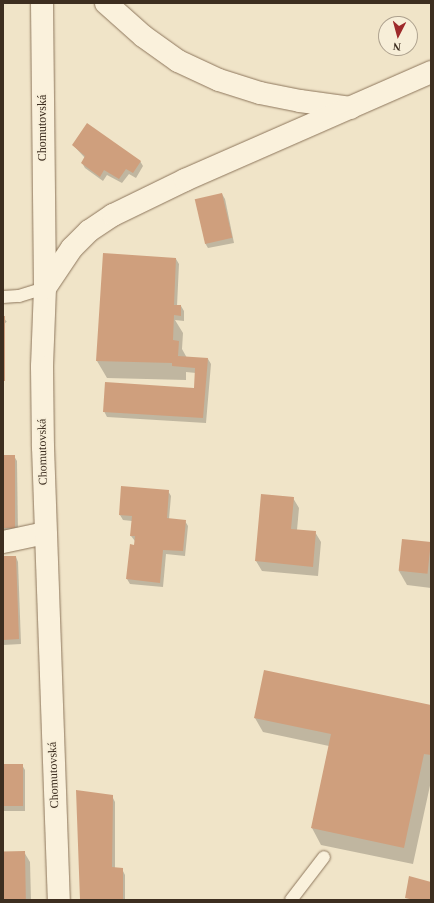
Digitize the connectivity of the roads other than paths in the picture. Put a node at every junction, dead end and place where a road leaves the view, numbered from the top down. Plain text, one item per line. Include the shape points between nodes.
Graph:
1 (42, 3) edge
2 (106, 3) edge
3 (431, 72) edge
4 (352, 108) junction
5 (45, 288) junction
6 (3, 297) edge
7 (45, 532) junction
8 (3, 542) edge
9 (324, 857) dead end
10 (59, 900) edge
11 (291, 900) edge

1 - 5 main road, Chomutovská
2 - 4 main road via 143,36 172,57 219,80 300,102
3 - 4 main road
4 - 5 main road via 185,180 113,215 89,231 72,248
5 - 6 lane via 19,296
5 - 7 main road, Chomutovská via 42,375
7 - 8 main road
7 - 10 main road, Chomutovská
9 - 11 lane

